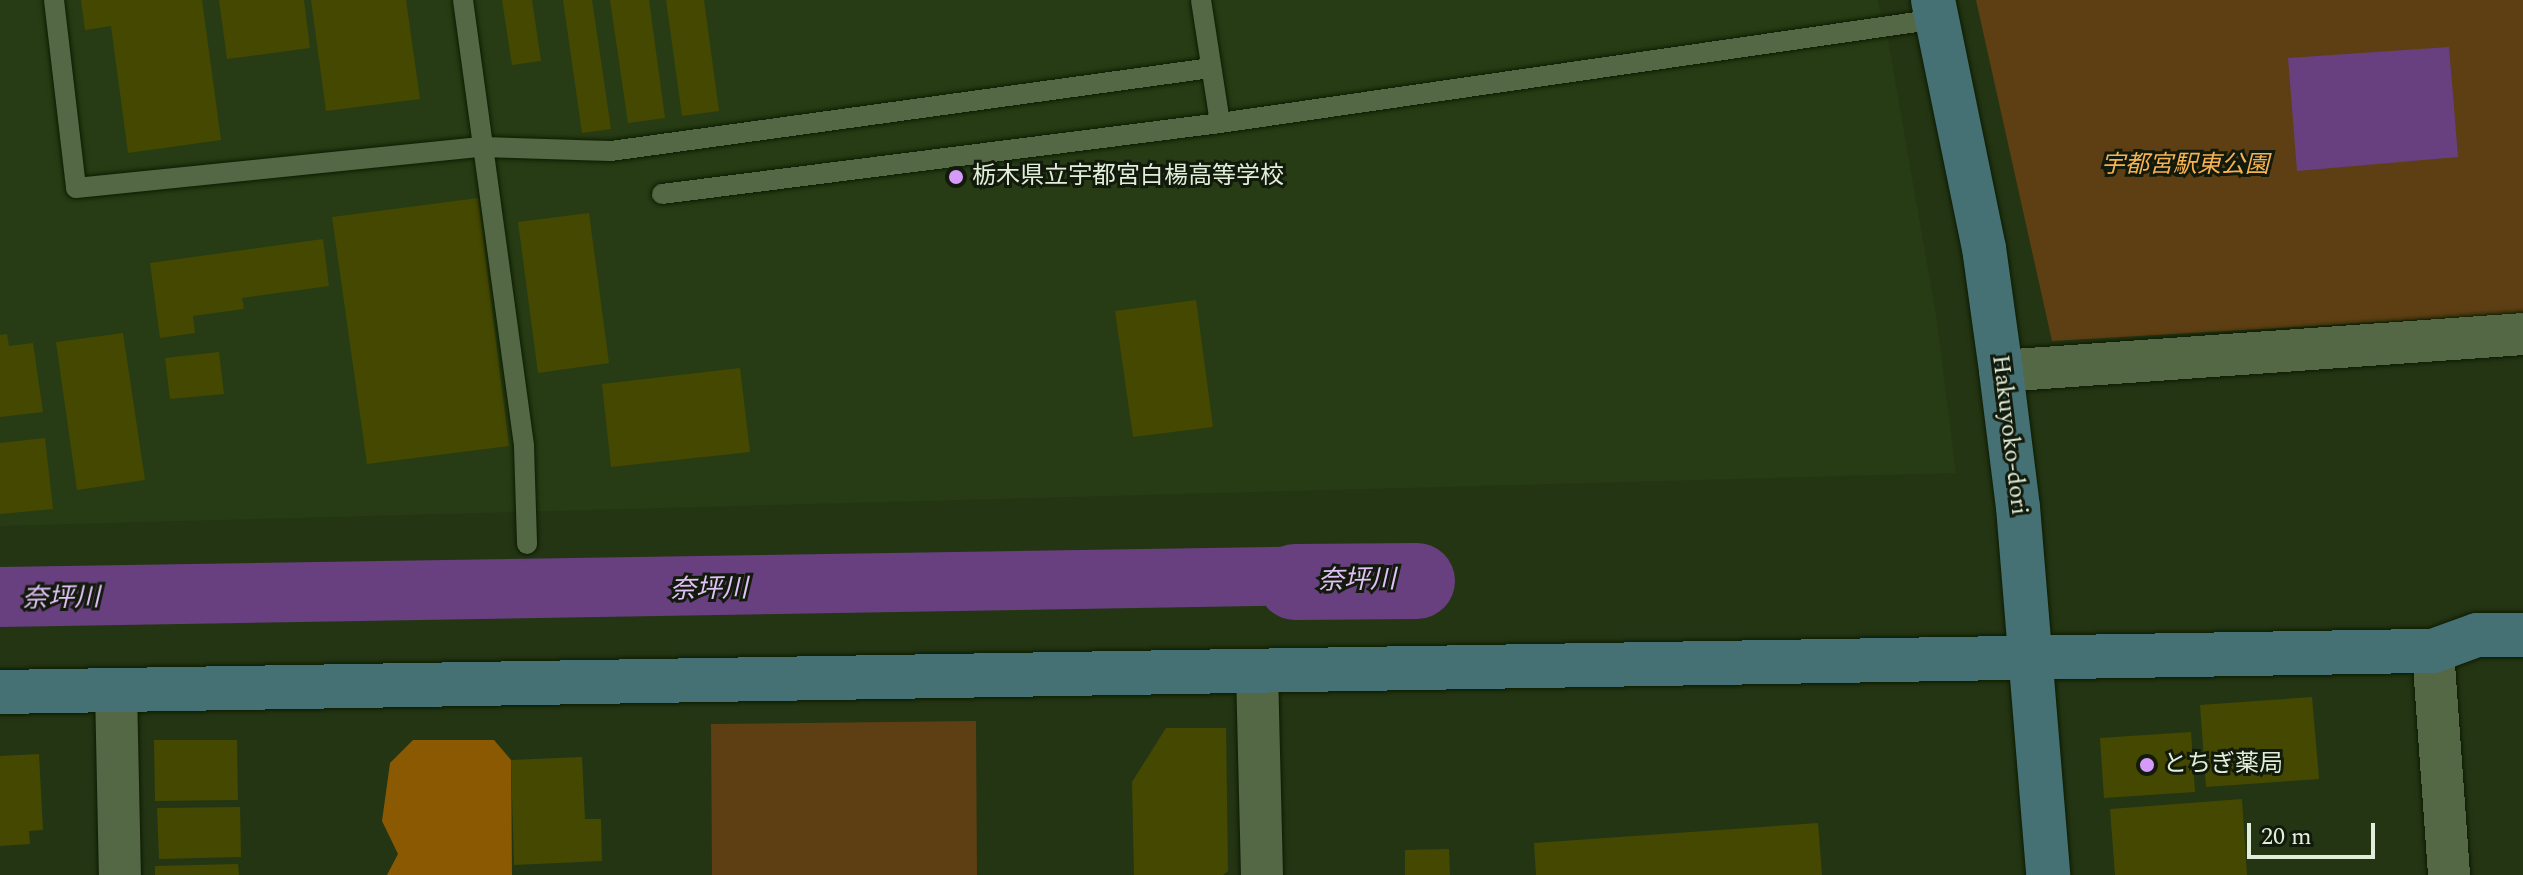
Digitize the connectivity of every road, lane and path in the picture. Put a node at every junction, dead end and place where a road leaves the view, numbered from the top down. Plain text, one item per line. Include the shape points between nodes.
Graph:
1 (54, 0) edge
2 (463, 0) edge
3 (1201, 0) edge
4 (1935, 10) edge
5 (1211, 68) junction
6 (1220, 123) junction
7 (483, 147) junction
8 (662, 194) dead end
9 (2523, 334) edge
10 (2001, 371) junction
11 (527, 544) dead end
12 (2523, 635) edge
13 (2433, 651) junction
14 (2031, 657) junction
15 (2523, 665) edge
16 (1257, 671) junction
17 (116, 689) junction
18 (0, 692) edge
19 (120, 875) edge
20 (1262, 875) edge
21 (2048, 875) edge
22 (2449, 875) edge

1 - 7 lane via 76,188
2 - 7 lane
3 - 5 lane
4 - 6 lane
4 - 10 street, Hakuyoko-dori via 1984,248
5 - 6 lane
5 - 7 lane via 611,151
6 - 8 lane
7 - 11 lane via 524,447
9 - 10 street
10 - 14 street, Hakuyoko-dori
12 - 13 street via 2477,635
13 - 14 street
13 - 15 street via 2478,666
13 - 22 street
14 - 16 street
14 - 21 street, Hakuyoko-dori
16 - 17 street
16 - 20 street
17 - 18 street
17 - 19 street

